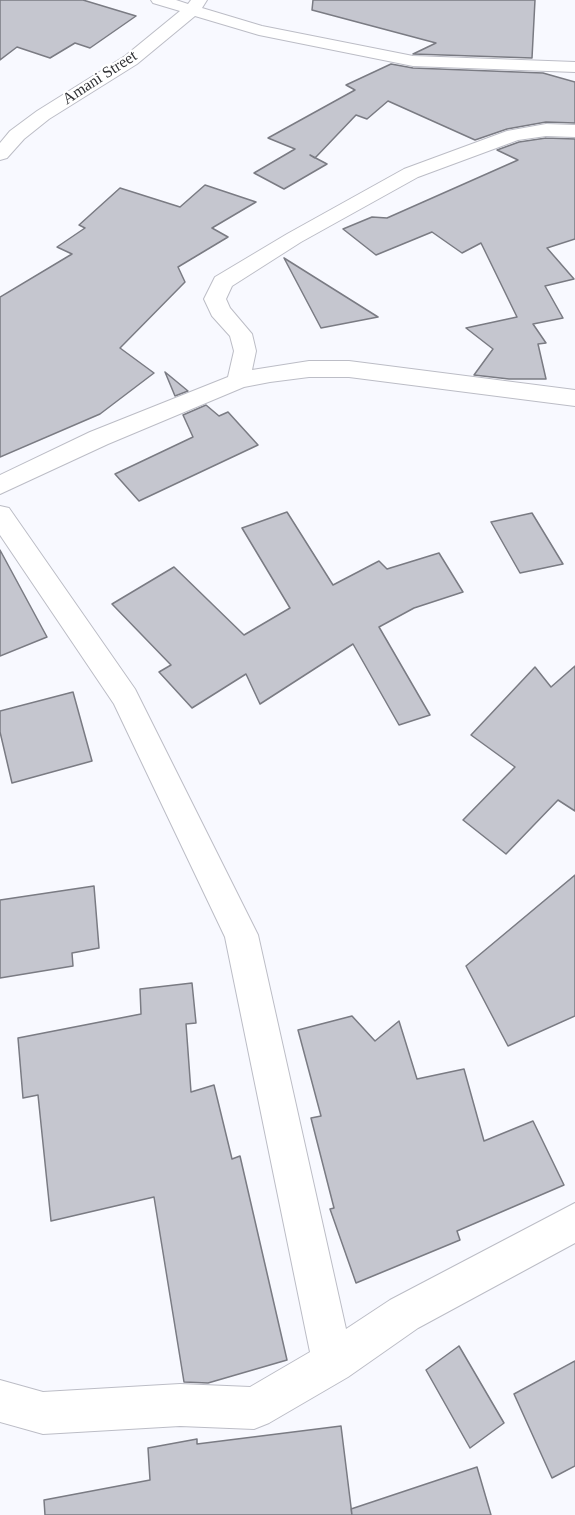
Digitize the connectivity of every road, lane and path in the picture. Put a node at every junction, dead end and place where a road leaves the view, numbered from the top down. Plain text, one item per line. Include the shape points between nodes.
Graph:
1 (159, 0) edge
2 (196, 4) edge
3 (575, 68) edge
4 (575, 130) edge
5 (0, 154) edge
6 (238, 381) junction
7 (575, 398) edge
8 (0, 485) edge
9 (0, 515) edge
10 (575, 1222) edge
11 (333, 1362) junction
12 (0, 1401) edge

1 - 2 street
2 - 3 street via 258,30 413,61
2 - 5 street, Amani Street via 131,60 43,115
4 - 6 street via 514,135 411,173 223,282 215,299 220,311 241,334 245,351
6 - 7 street via 309,369 349,369
6 - 8 street via 99,438
9 - 11 street via 125,697 241,935
10 - 11 street via 404,1314
11 - 12 street via 254,1408 180,1405 43,1413

